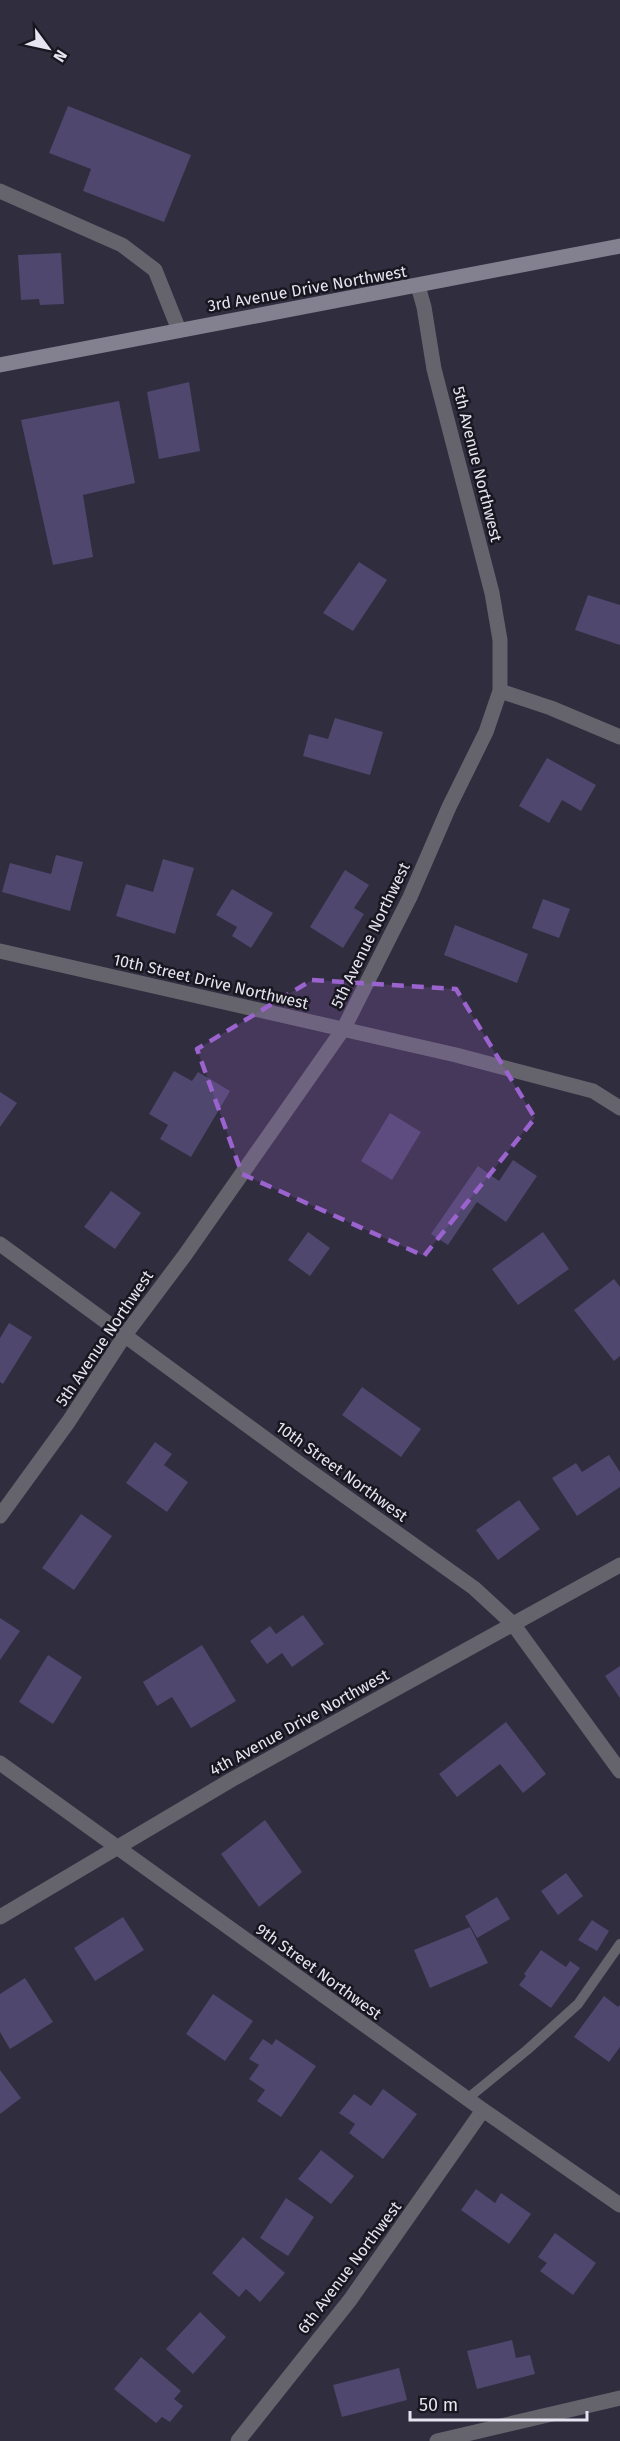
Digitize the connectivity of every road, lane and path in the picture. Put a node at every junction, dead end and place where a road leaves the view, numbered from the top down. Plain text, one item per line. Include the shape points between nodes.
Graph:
1 (0, 191) edge
2 (620, 246) edge
3 (418, 286) junction
4 (178, 330) junction
5 (0, 365) edge
6 (500, 691) junction
7 (620, 737) edge
8 (0, 951) edge
9 (344, 1028) junction
10 (620, 1108) edge
11 (0, 1244) edge
12 (125, 1335) junction
13 (0, 1516) edge
14 (620, 1565) edge
15 (513, 1624) junction
16 (0, 1763) edge
17 (620, 1771) edge
18 (116, 1848) junction
19 (0, 1917) edge
20 (620, 1944) edge
21 (468, 2099) junction
22 (483, 2110) junction
23 (620, 2205) edge
24 (620, 2398) edge
25 (238, 2441) edge
26 (437, 2441) edge

1 - 4 street via 122,245 155,270
2 - 3 main road, 3rd Avenue Drive Northwest
3 - 4 main road, 3rd Avenue Drive Northwest
3 - 6 street, 5th Avenue Northwest via 434,369 492,594 500,640
4 - 5 main road, 3rd Avenue Drive Northwest
6 - 7 street
6 - 9 street, 5th Avenue Northwest via 486,732 410,897
8 - 9 street, 10th Street Drive Northwest
9 - 10 street, 10th Street Drive Northwest via 592,1091
9 - 12 street, 5th Avenue Northwest
11 - 12 street, 10th Street Northwest
12 - 13 street, 5th Avenue Northwest
12 - 15 street, 10th Street Northwest via 474,1588
14 - 15 street, 4th Avenue Drive Northwest
15 - 17 street, 10th Street Northwest
15 - 18 street, 4th Avenue Drive Northwest
16 - 18 street, 9th Street Northwest
18 - 19 street, 4th Avenue Drive Northwest
18 - 21 street, 9th Street Northwest
20 - 21 lane via 578,2004
21 - 22 street, 9th Street Northwest
22 - 23 street, 9th Street Northwest
22 - 25 street, 6th Avenue Northwest via 350,2300
24 - 26 street

